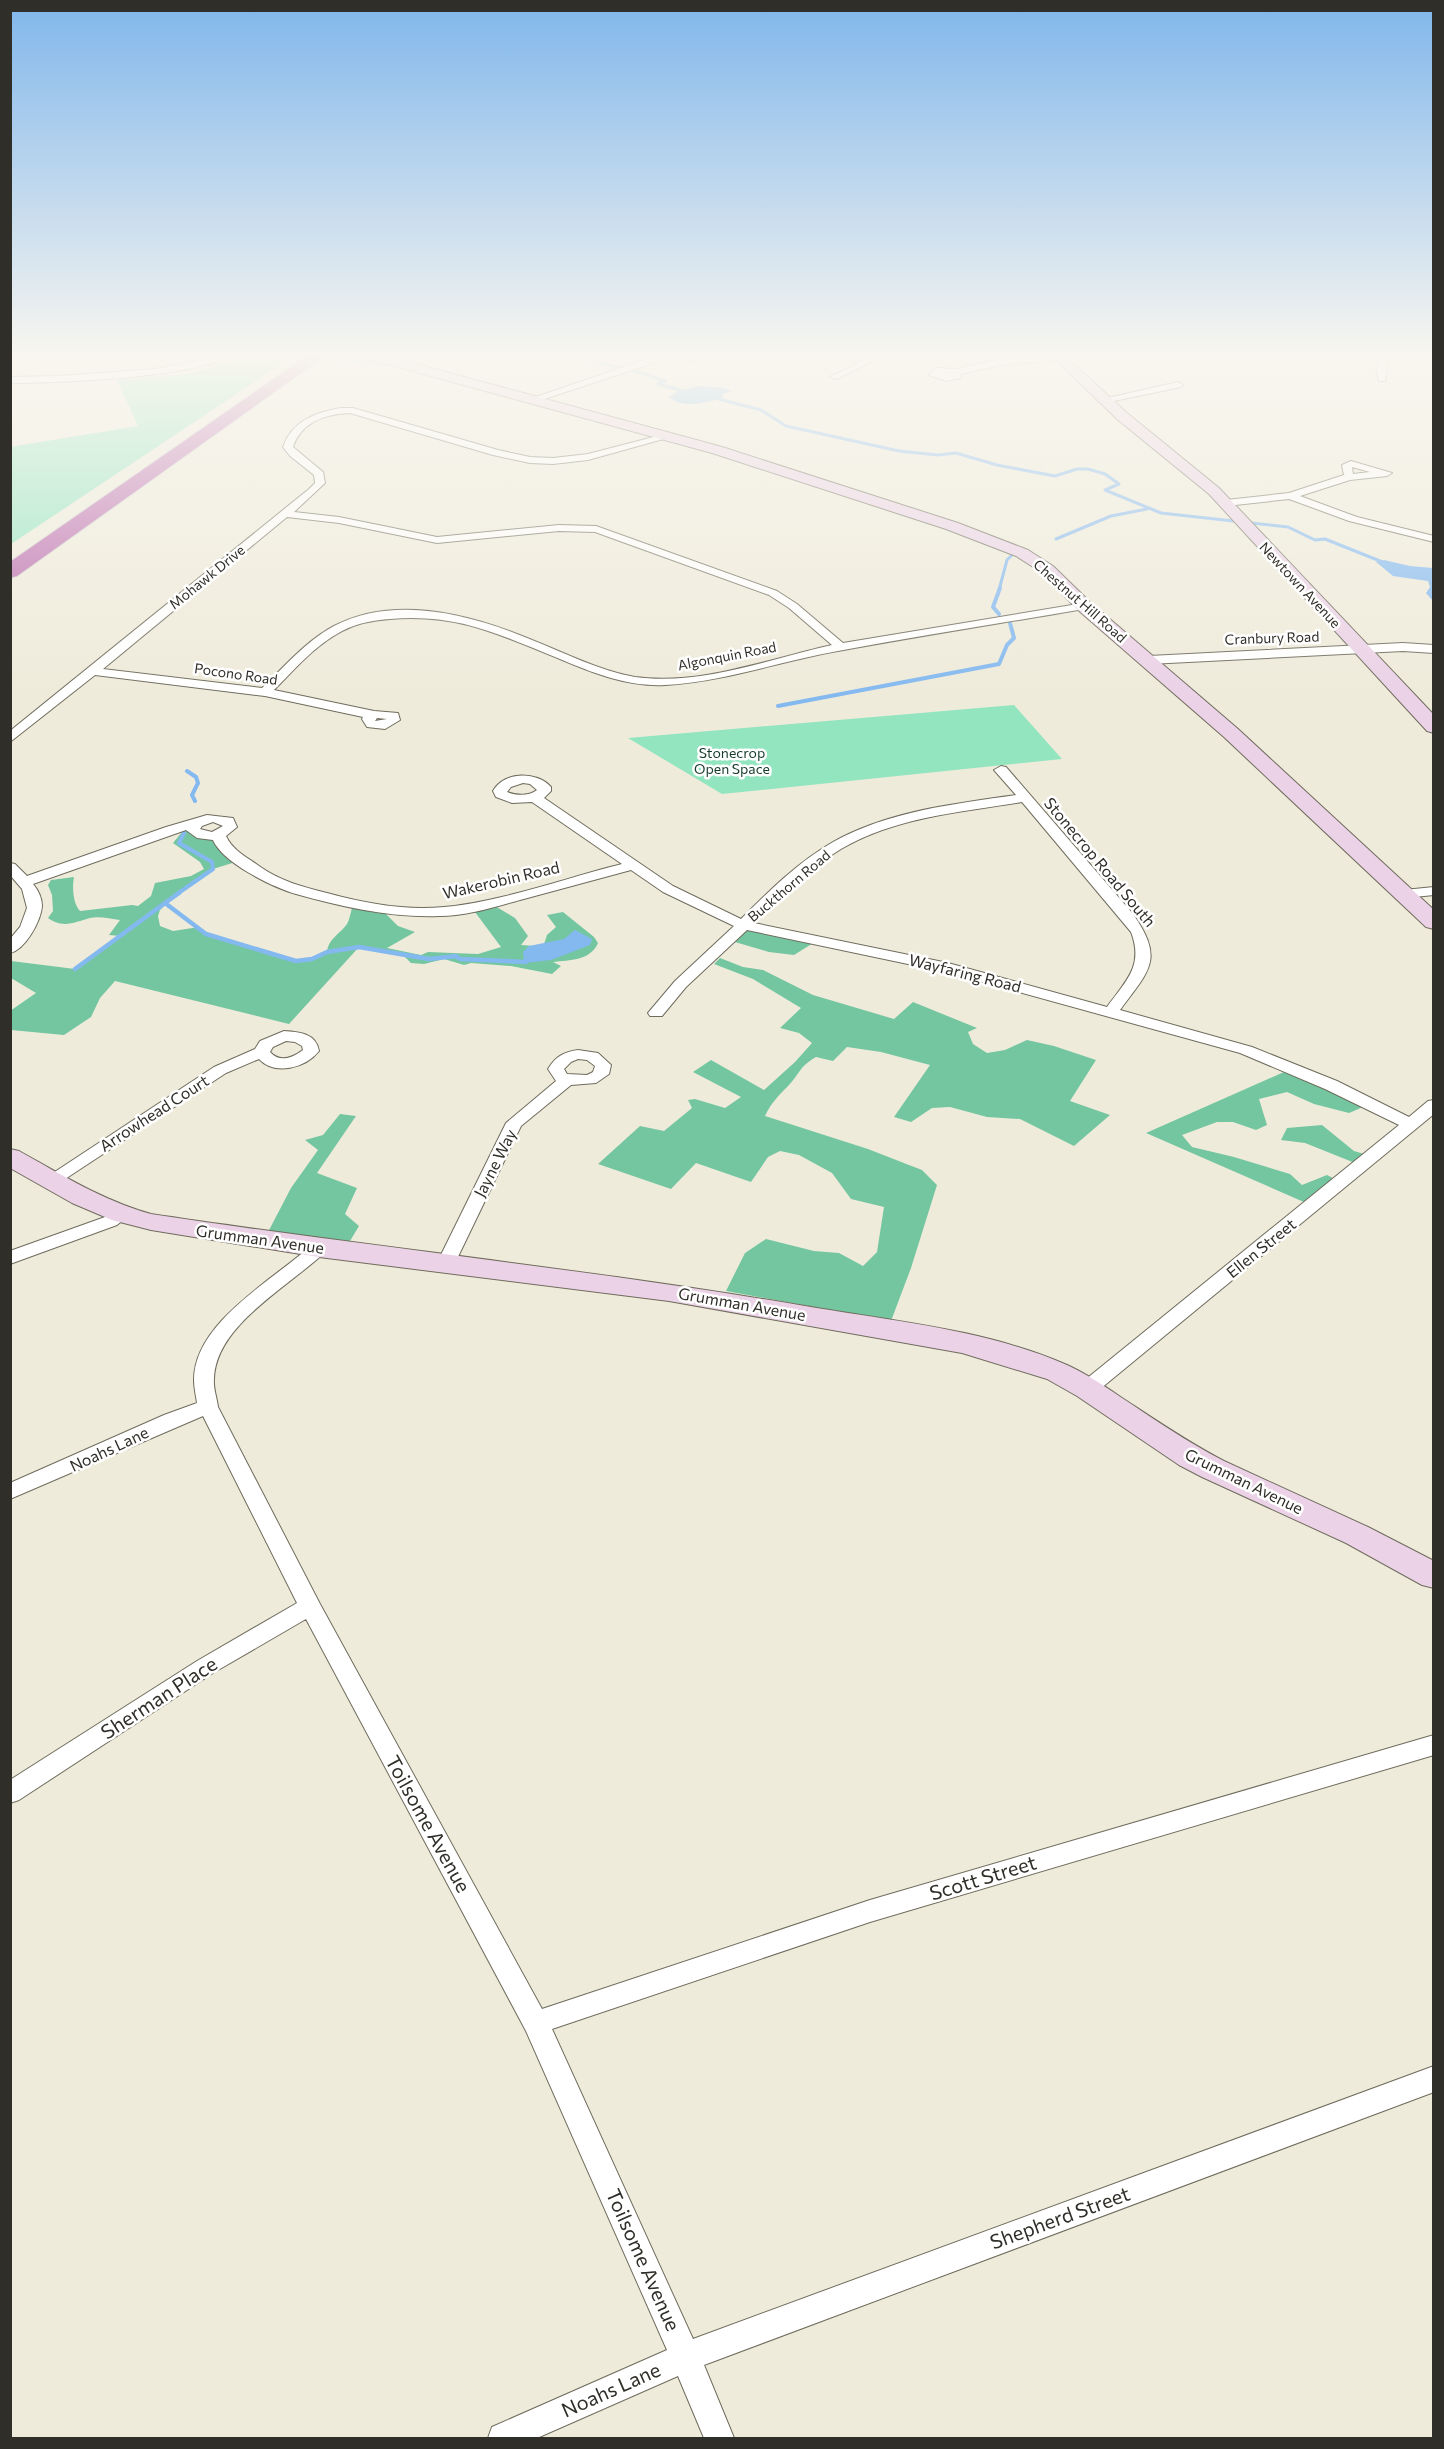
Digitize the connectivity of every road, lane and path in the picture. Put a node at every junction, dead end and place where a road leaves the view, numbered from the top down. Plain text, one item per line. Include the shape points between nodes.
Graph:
1 (141, 467) edge
2 (159, 467) edge
3 (310, 467) edge
4 (771, 467) edge
5 (1187, 467) edge
6 (1349, 477) dead end
7 (1290, 496) junction
8 (1226, 503) junction
9 (286, 514) junction
10 (1434, 539) edge
11 (10, 556) edge
12 (10, 572) edge
13 (1084, 606) junction
14 (841, 647) junction
15 (1360, 649) junction
16 (1434, 649) edge
17 (1149, 660) junction
18 (93, 671) junction
19 (265, 692) junction
20 (374, 715) dead end
21 (1434, 727) edge
22 (10, 738) edge
23 (1001, 770) dead end
24 (535, 798) dead end
25 (1023, 798) junction
26 (633, 865) junction
27 (10, 867) edge
28 (27, 881) junction
29 (1434, 891) edge
30 (1404, 894) junction
31 (1434, 922) edge
32 (742, 925) junction
33 (10, 949) edge
34 (656, 1012) dead end
35 (1111, 1012) junction
36 (262, 1052) dead end
37 (567, 1080) dead end
38 (1434, 1105) edge
39 (1410, 1124) junction
40 (10, 1157) edge
41 (50, 1181) junction
42 (121, 1214) junction
43 (320, 1248) junction
44 (10, 1258) edge
45 (447, 1263) junction
46 (1088, 1389) junction
47 (208, 1407) junction
48 (10, 1492) edge
49 (1434, 1576) edge
50 (310, 1606) junction
51 (1434, 1745) edge
52 (10, 1793) edge
53 (536, 2023) junction
54 (1434, 2079) edge
55 (686, 2357) junction
56 (503, 2439) edge
57 (719, 2439) edge

1 - 11 highway
2 - 12 highway
3 - 9 street, Mohawk Drive via 319,474 320,483
4 - 13 street, Chestnut Hill Road via 1000,543 1042,565
5 - 8 street, Newtown Avenue
6 - 7 street
7 - 8 street
7 - 10 street via 1353,519
8 - 15 street, Newtown Avenue
9 - 14 street via 339,520 437,540 559,528 596,530 773,593
9 - 18 street, Mohawk Drive
13 - 14 street, Algonquin Road
13 - 17 street, Chestnut Hill Road
14 - 19 street, Algonquin Road via 704,677 647,682 604,674 468,618 403,613 361,620 334,630
15 - 16 street, Cranbury Road
15 - 17 street, Cranbury Road
15 - 21 street, Newtown Avenue
17 - 30 street, Chestnut Hill Road
18 - 19 street, Pocono Road
18 - 22 street, Mohawk Drive
19 - 20 street, Pocono Road
23 - 25 street, Stonecrop Road South
24 - 26 street, Wayfaring Road
25 - 32 street, Buckthorn Road via 923,815 846,841 801,873
25 - 35 street, Stonecrop Road South via 1144,939 1145,961
26 - 28 street, Wakerobin Road via 472,908 416,912 353,904 281,885 223,846 218,834 230,827 228,821 212,818
26 - 32 street, Wayfaring Road via 686,899
27 - 28 street
28 - 33 street via 34,900 33,919
29 - 30 street
30 - 31 street, Chestnut Hill Road
32 - 34 street, Buckthorn Road
32 - 35 street, Wayfaring Road via 922,961
35 - 39 street, Wayfaring Road via 1246,1050
36 - 41 street, Arrowhead Court via 219,1070
37 - 45 street, Jayne Way via 514,1123
38 - 39 street, Ellen Street
39 - 46 street, Ellen Street
40 - 41 street, Grumman Avenue
41 - 42 street, Grumman Avenue
42 - 43 street, Grumman Avenue via 161,1224
42 - 44 street
43 - 45 street, Grumman Avenue
43 - 47 street, Toilsome Avenue via 217,1337 204,1378
45 - 46 street, Grumman Avenue via 699,1296 962,1343 1057,1372
46 - 49 street, Grumman Avenue via 1190,1457 1357,1534
47 - 48 street, Noahs Lane
47 - 50 street, Toilsome Avenue
50 - 52 street, Sherman Place via 205,1667
50 - 53 street, Toilsome Avenue
51 - 53 street, Scott Street via 920,1897
53 - 55 street, Toilsome Avenue
54 - 55 street, Shepherd Street
55 - 56 street, Noahs Lane
55 - 57 street, Toilsome Avenue

